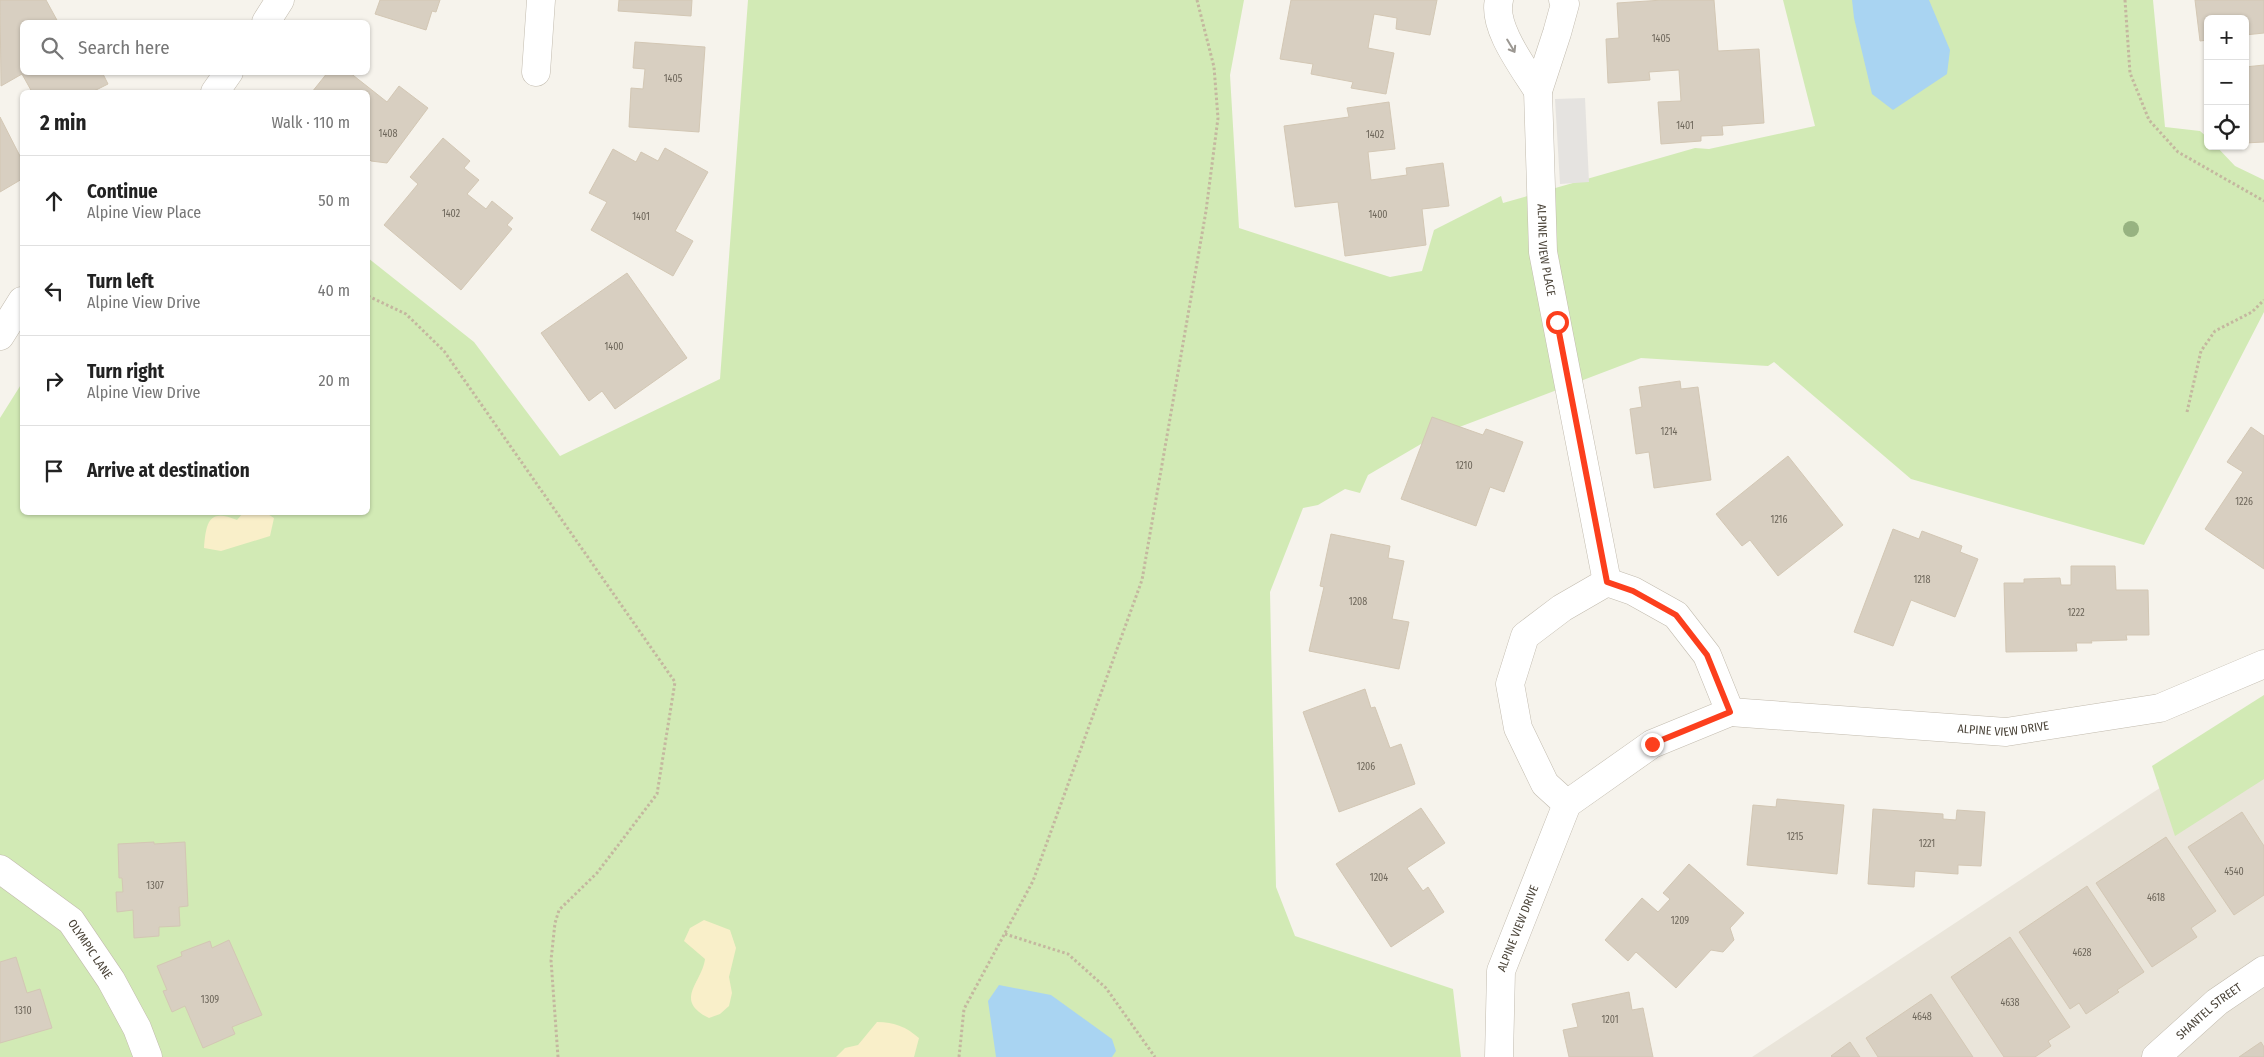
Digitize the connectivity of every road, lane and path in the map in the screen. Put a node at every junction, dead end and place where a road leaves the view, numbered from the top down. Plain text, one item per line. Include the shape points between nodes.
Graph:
1 (280, 0) edge
2 (541, 0) edge
3 (1197, 0) edge
4 (1499, 0) edge
5 (1563, 0) edge
6 (2125, 0) edge
7 (267, 20) edge
8 (536, 72) dead end
9 (227, 75) edge
10 (216, 90) edge
11 (1538, 91) junction
12 (2264, 201) edge
13 (370, 297) edge
14 (2264, 300) edge
15 (20, 304) edge
16 (0, 336) edge
17 (2187, 412) dead end
18 (1607, 582) junction
19 (2264, 664) edge
20 (1730, 712) junction
21 (1568, 804) junction
22 (0, 869) edge
23 (1004, 934) junction
24 (2264, 970) edge
25 (148, 1057) edge
26 (558, 1057) edge
27 (959, 1057) edge
28 (1155, 1057) edge
29 (1499, 1057) edge
30 (2156, 1057) edge

1 - 7 street
2 - 8 street
3 - 23 path via 1214,66 1218,118 1206,210 1142,580 1033,881
4 -> 11 street, ALPINE VIEW PLACE via 1496,10 1506,37
5 - 11 street, ALPINE VIEW PLACE via 1558,33
6 - 12 path via 2130,73 2149,120 2178,152
9 - 10 street
11 - 18 street, ALPINE VIEW PLACE via 1543,252
13 - 26 path via 406,314 444,351 675,682 657,794 597,873 559,910 551,960
14 - 17 path via 2252,312 2215,331 2201,351
15 - 16 street
18 - 20 street via 1633,591 1676,615 1707,655
18 - 21 street via 1562,608 1525,636 1510,684 1518,728 1545,784
19 - 20 street, ALPINE VIEW DRIVE via 2160,708 2006,732
20 - 21 street, ALPINE VIEW DRIVE via 1652,744
21 - 29 street, ALPINE VIEW DRIVE via 1501,971
22 - 25 street, OLYMPIC LANE via 71,921 111,980 137,1028
23 - 27 path via 964,1009
23 - 28 path via 1068,954 1106,988
24 - 30 street, SHANTEL STREET via 2217,1002

